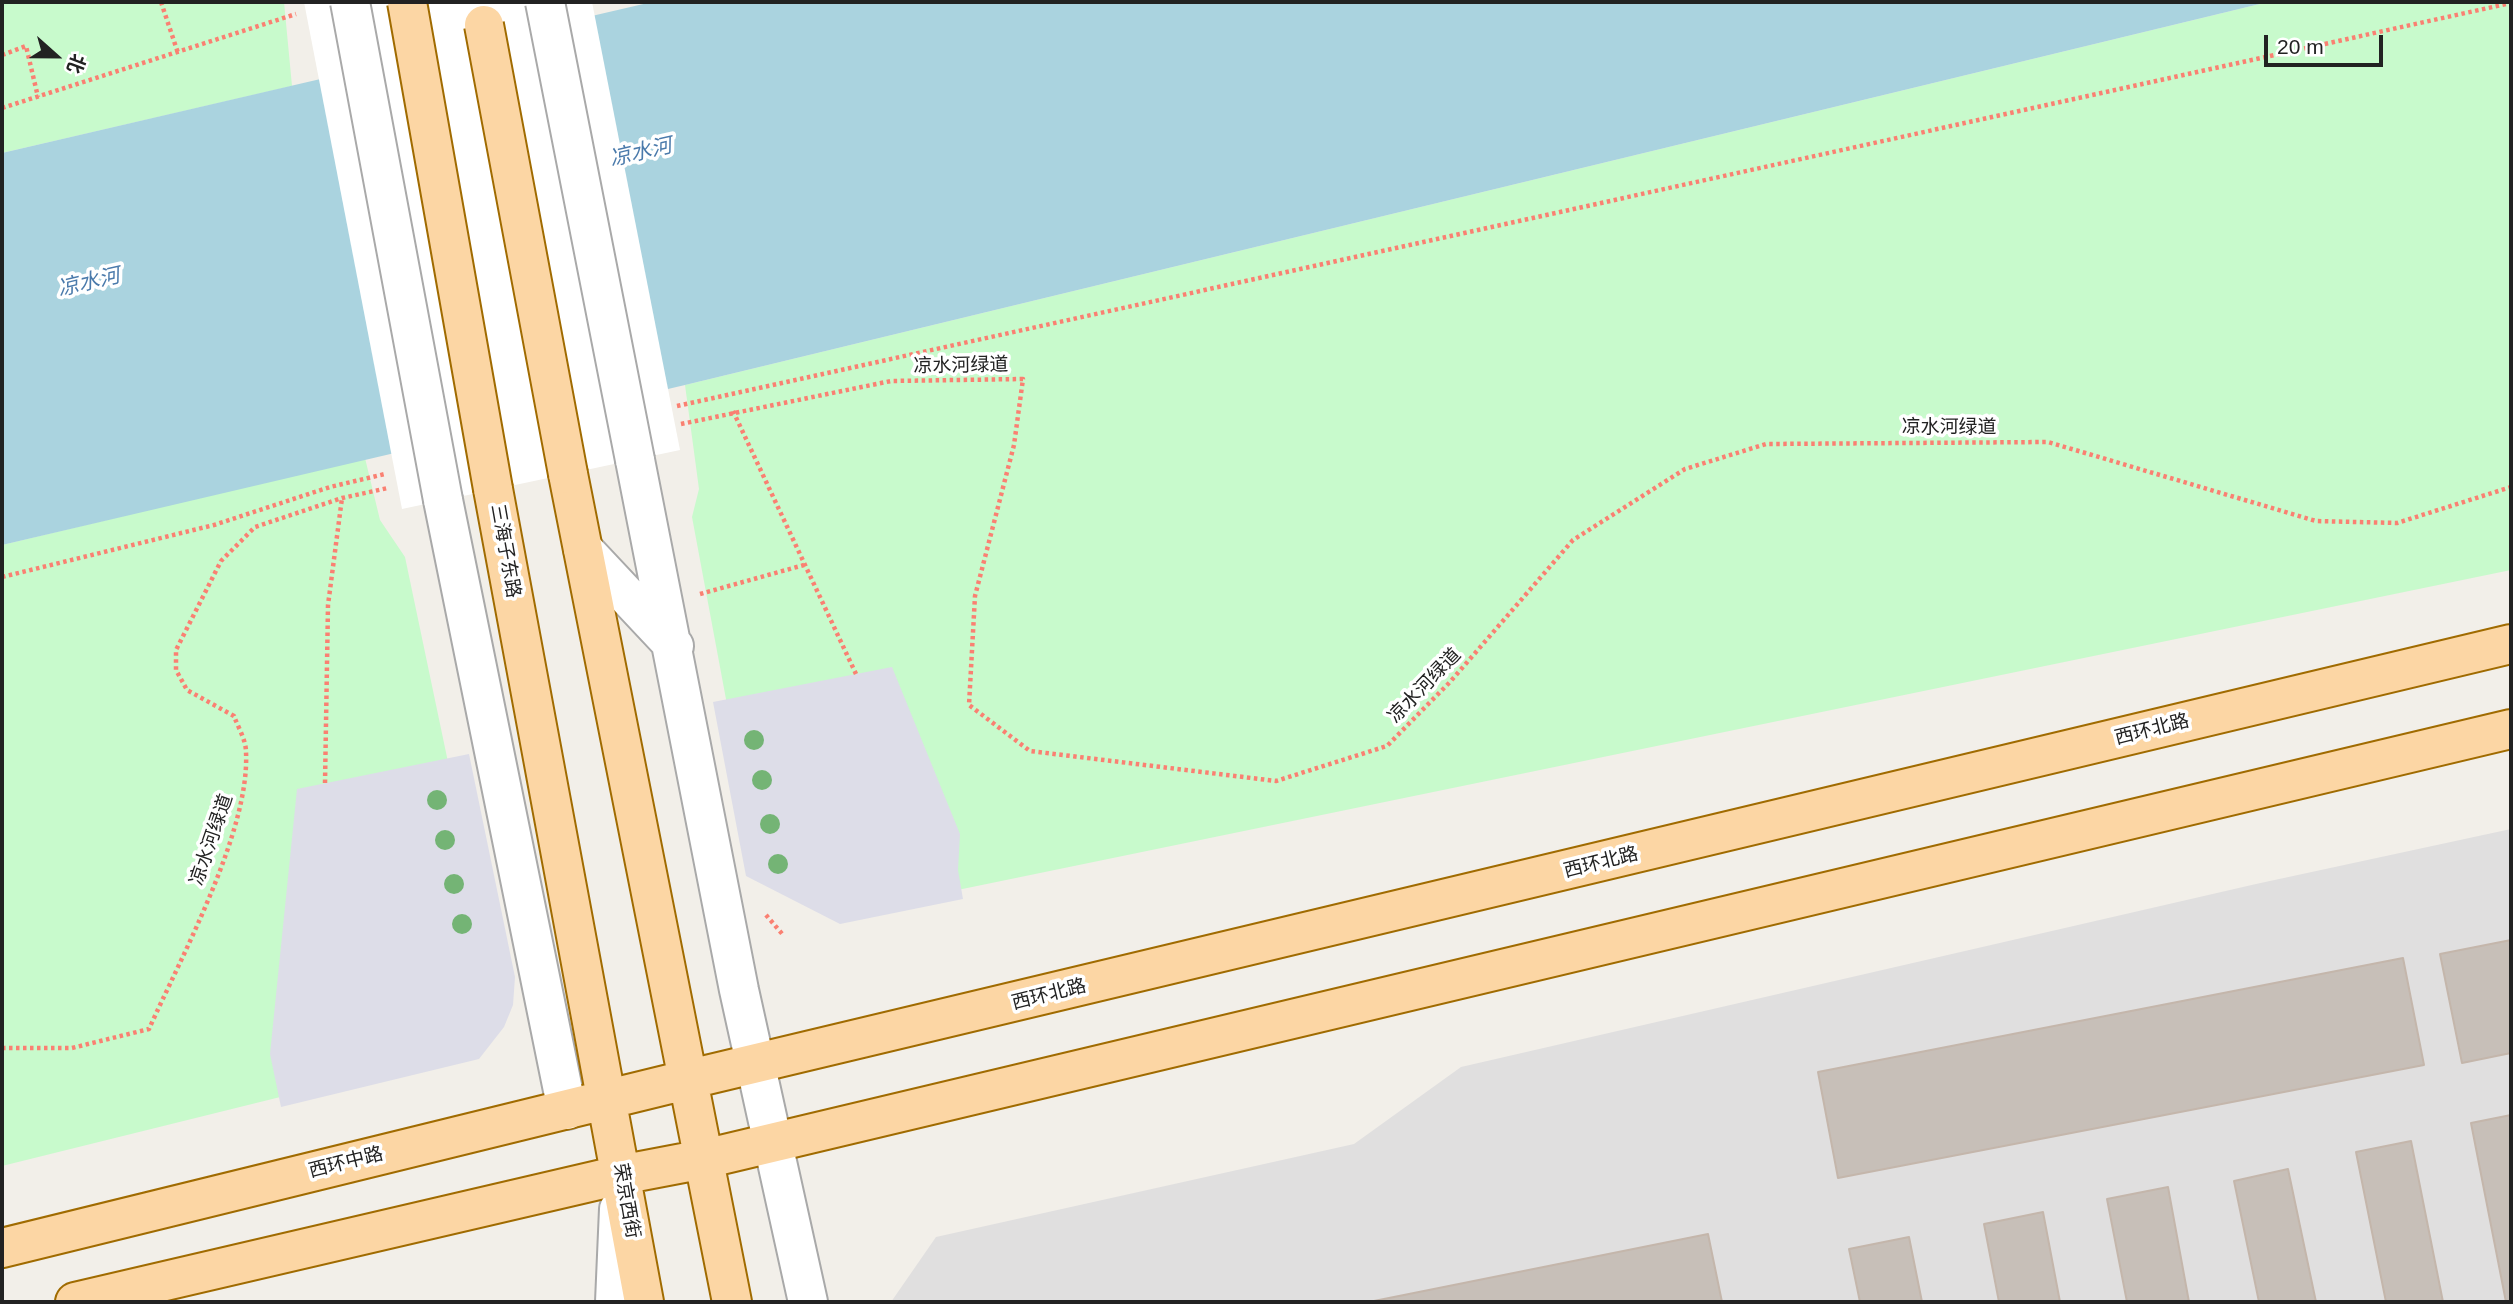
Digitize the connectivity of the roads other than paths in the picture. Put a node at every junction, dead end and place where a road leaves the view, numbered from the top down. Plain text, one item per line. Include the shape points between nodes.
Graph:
1 (350, 2) edge
2 (386, 2) edge
3 (545, 2) edge
4 (485, 9) edge
5 (410, 18) edge
6 (583, 549) junction
7 (459, 576) junction
8 (2511, 644) edge
9 (674, 646) junction
10 (528, 680) junction
11 (2511, 729) edge
12 (755, 1064) junction
13 (690, 1079) junction
14 (609, 1099) junction
15 (568, 1110) junction
16 (773, 1143) junction
17 (704, 1159) junction
18 (620, 1175) junction
19 (2, 1248) edge
20 (75, 1302) edge
21 (615, 1302) edge
22 (645, 1302) edge
23 (732, 1302) edge
24 (808, 1302) edge

1 - 7 street, bridge
2 - 5 street
3 - 9 street, bridge
4 - 6 main road, bridge
5 - 10 main road, 三海子东路, bridge
6 - 9 street
6 - 13 main road
7 - 10 street
7 - 15 street
8 - 12 main road, 西环北路
9 - 12 street
10 - 14 main road, 三海子东路
11 - 16 main road
12 - 13 main road, 西环北路
12 - 16 street
13 - 14 main road, 西环中路
13 - 17 main road
14 - 15 main road, 西环中路
14 - 18 main road, 荣京西街
15 - 19 main road, 西环中路
16 - 17 main road
16 - 24 street
17 - 18 main road
17 - 23 main road
18 - 20 main road
18 - 21 street
18 - 22 main road, 荣京西街

